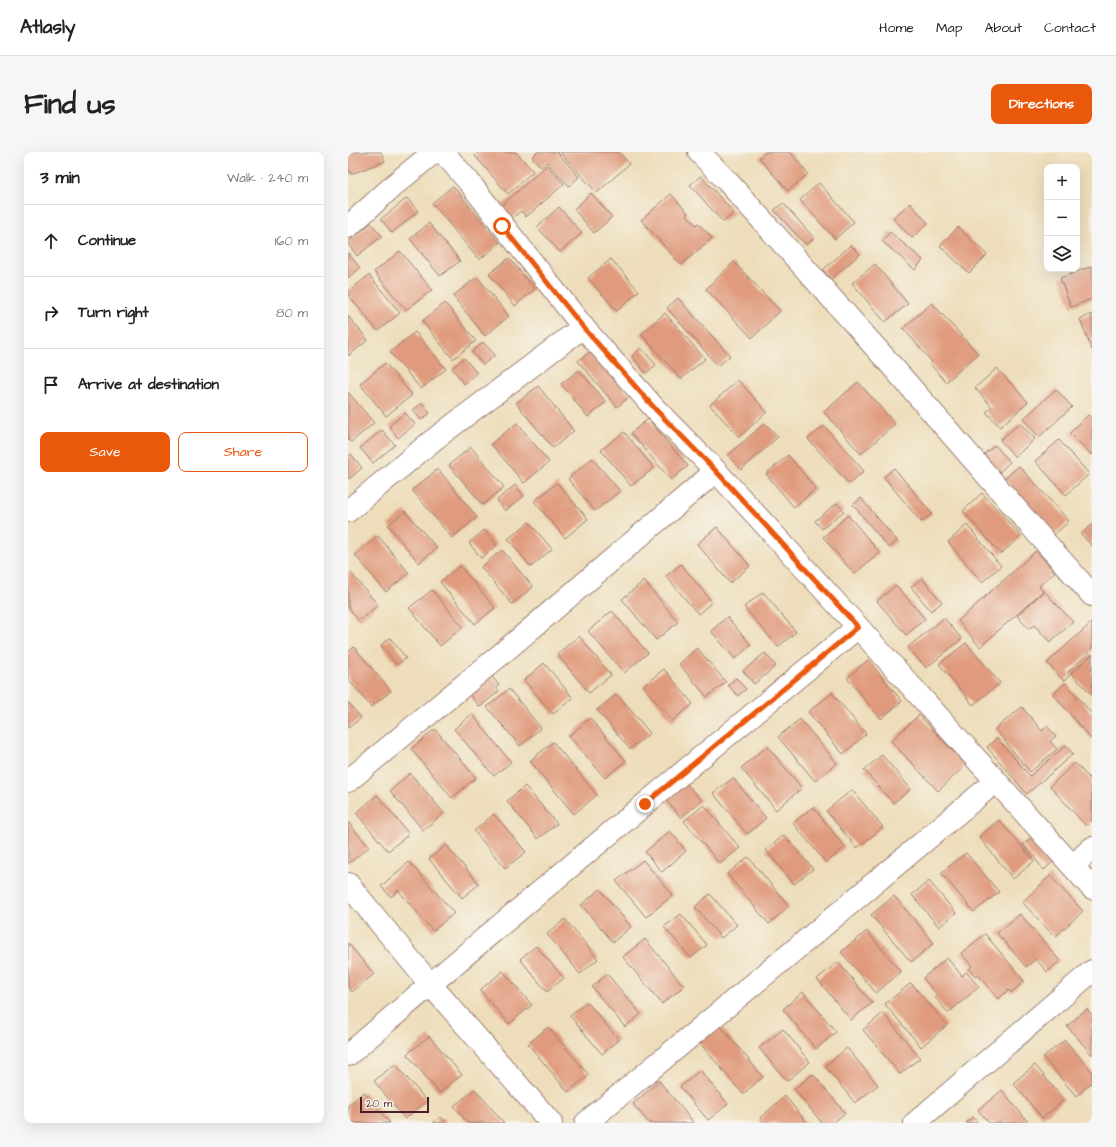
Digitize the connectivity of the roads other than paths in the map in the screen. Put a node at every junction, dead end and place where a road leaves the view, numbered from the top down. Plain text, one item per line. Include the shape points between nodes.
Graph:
1 (434, 152) edge
2 (443, 152) edge
3 (699, 152) edge
4 (348, 227) edge
5 (583, 327) junction
6 (716, 471) junction
7 (348, 511) edge
8 (1092, 595) edge
9 (858, 627) junction
10 (348, 781) edge
11 (996, 781) junction
12 (1092, 848) edge
13 (1073, 866) junction
14 (348, 884) edge
15 (1092, 888) edge
16 (1092, 971) edge
17 (430, 984) junction
18 (348, 1055) edge
19 (551, 1123) edge
20 (586, 1123) edge
21 (915, 1123) edge

1 - 4 street
2 - 5 street
3 - 8 street via 728,181
5 - 6 street via 657,411
5 - 7 street via 432,441
6 - 9 street
6 - 10 street
9 - 11 street
9 - 17 street
11 - 13 street
11 - 20 street
12 - 13 street
13 - 15 street
14 - 17 street
16 - 21 street
17 - 18 street
17 - 19 street

